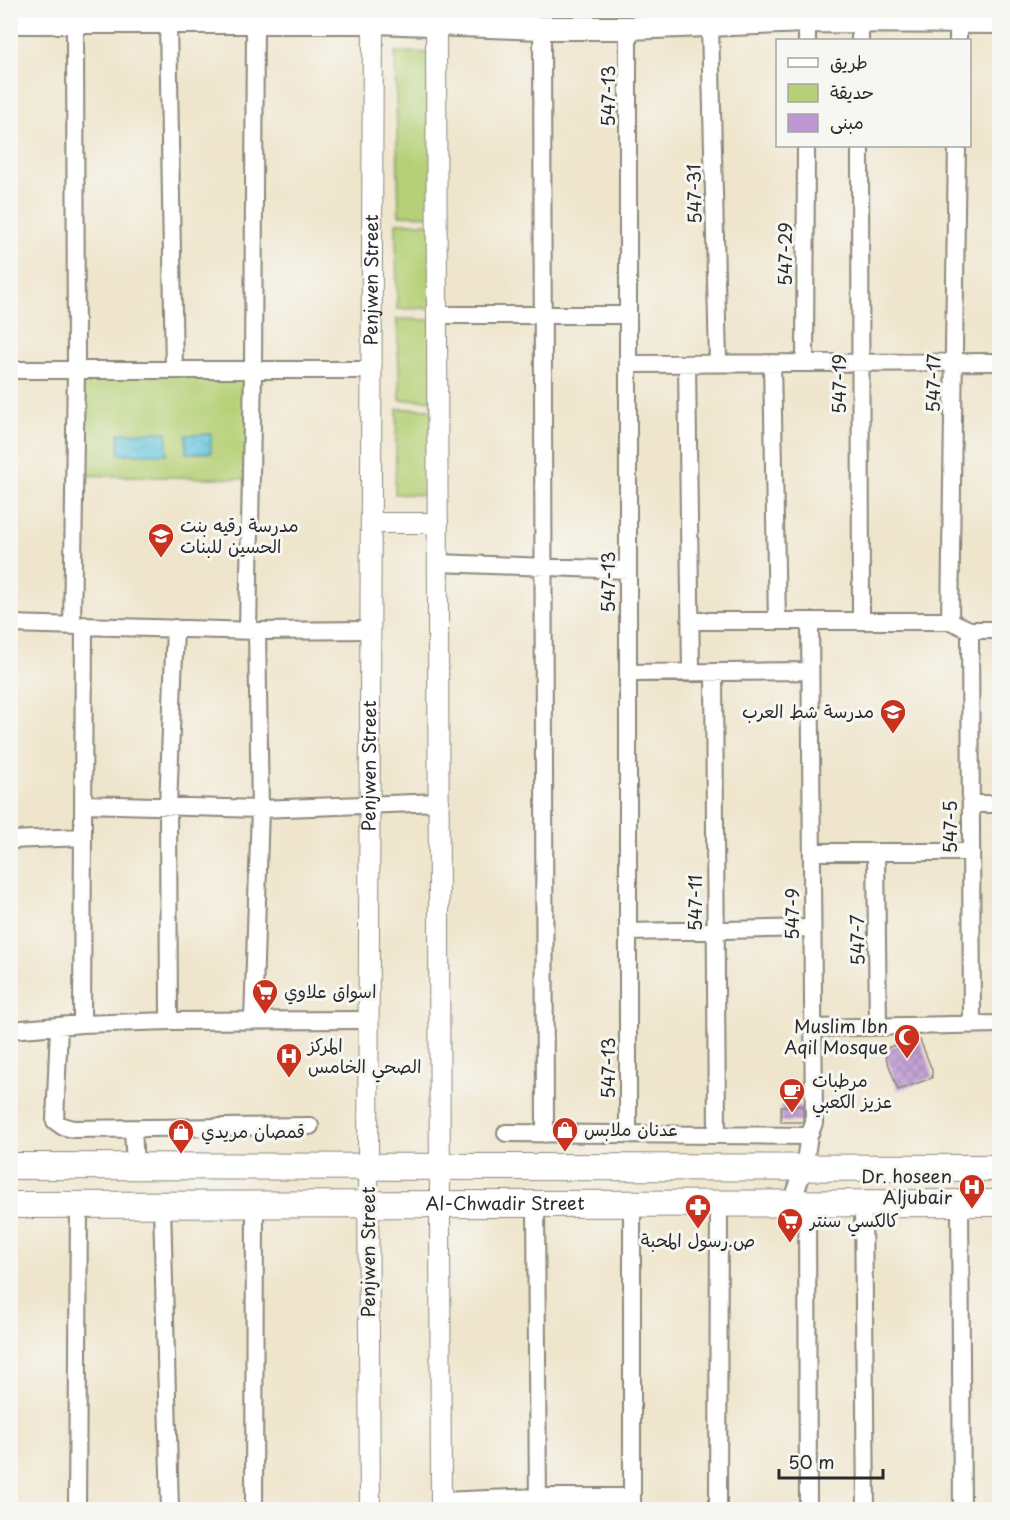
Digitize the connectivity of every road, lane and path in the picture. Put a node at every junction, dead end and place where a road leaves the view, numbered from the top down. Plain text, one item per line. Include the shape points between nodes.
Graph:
1 (10, 22) edge
2 (75, 22) junction
3 (168, 22) junction
4 (255, 22) junction
5 (373, 22) junction
6 (999, 22) edge
7 (436, 24) junction
8 (710, 24) junction
9 (542, 28) junction
10 (628, 28) junction
11 (807, 31) edge
12 (860, 31) edge
13 (958, 31) edge
14 (806, 147) edge
15 (860, 147) edge
16 (957, 147) edge
17 (438, 315) junction
18 (628, 315) junction
19 (543, 317) junction
20 (999, 362) edge
21 (718, 363) junction
22 (772, 363) junction
23 (805, 363) junction
24 (860, 363) junction
25 (953, 363) junction
26 (628, 364) junction
27 (687, 364) junction
28 (10, 370) edge
29 (76, 370) junction
30 (174, 370) junction
31 (372, 370) junction
32 (253, 371) junction
33 (371, 523) junction
34 (438, 523) junction
35 (438, 563) junction
36 (544, 567) junction
37 (628, 570) junction
38 (691, 621) junction
39 (777, 621) junction
40 (810, 621) junction
41 (861, 621) junction
42 (950, 621) junction
43 (10, 624) edge
44 (78, 626) junction
45 (176, 628) junction
46 (253, 630) junction
47 (370, 630) junction
48 (970, 630) junction
49 (999, 630) edge
50 (810, 671) junction
51 (691, 672) junction
52 (714, 672) junction
53 (628, 673) junction
54 (440, 802) junction
55 (83, 804) junction
56 (370, 804) junction
57 (971, 804) junction
58 (999, 804) edge
59 (168, 807) junction
60 (260, 808) junction
61 (83, 837) junction
62 (10, 840) edge
63 (812, 852) junction
64 (876, 852) junction
65 (971, 852) junction
66 (812, 928) junction
67 (716, 929) junction
68 (628, 932) junction
69 (369, 1020) junction
70 (169, 1021) junction
71 (253, 1021) junction
72 (82, 1024) junction
73 (999, 1024) edge
74 (972, 1025) junction
75 (58, 1027) junction
76 (878, 1027) junction
77 (813, 1028) junction
78 (10, 1030) edge
79 (310, 1126) dead end
80 (133, 1129) junction
81 (506, 1133) dead end
82 (544, 1134) junction
83 (628, 1135) junction
84 (717, 1135) junction
85 (809, 1136) junction
86 (10, 1166) edge
87 (135, 1166) junction
88 (368, 1167) junction
89 (441, 1167) junction
90 (804, 1167) junction
91 (999, 1168) edge
92 (632, 1203) junction
93 (719, 1203) junction
94 (799, 1203) junction
95 (999, 1203) edge
96 (368, 1204) junction
97 (441, 1204) junction
98 (536, 1204) junction
99 (863, 1204) junction
100 (960, 1204) junction
101 (10, 1205) edge
102 (79, 1205) junction
103 (162, 1205) junction
104 (255, 1205) junction
105 (538, 1503) edge
106 (632, 1503) edge
107 (441, 1505) edge
108 (77, 1509) edge
109 (170, 1509) edge
110 (254, 1509) edge
111 (370, 1509) edge
112 (718, 1509) edge
113 (807, 1509) edge
114 (866, 1509) edge
115 (962, 1509) edge

1 - 2 main road
2 - 3 main road
2 - 29 street
3 - 4 main road
3 - 30 street
4 - 5 main road
4 - 32 street
5 - 7 main road
5 - 31 street, Penjwen Street
6 - 13 main road
7 - 9 main road
7 - 17 street
8 - 10 main road
8 - 11 main road
8 - 21 street, 547-31
9 - 10 main road
9 - 19 street
10 - 18 street, 547-13
11 - 12 main road
12 - 13 main road
14 - 23 street, 547-29
15 - 24 street, 547-19
16 - 25 street, 547-17
17 - 19 street
17 - 34 street
18 - 19 street
18 - 26 street, 547-13
19 - 36 street
20 - 25 street
21 - 22 street
21 - 27 street
22 - 23 street
22 - 39 street
23 - 24 street
24 - 25 street
24 - 41 street, 547-19
25 - 42 street, 547-17
26 - 27 street
26 - 37 street, 547-13
27 - 38 street
28 - 29 street
29 - 30 street
29 - 44 street
30 - 32 street
31 - 32 street
31 - 33 street, Penjwen Street
32 - 46 street
33 - 34 street
33 - 47 street, Penjwen Street
34 - 35 street
35 - 36 street
35 - 54 street
36 - 37 street
36 - 82 street
37 - 53 street, 547-13
38 - 39 street
38 - 51 street
39 - 40 street
40 - 41 street
40 - 50 street, 547-9
41 - 42 street
42 - 48 street
43 - 44 street
44 - 45 street
44 - 55 street
45 - 46 street
45 - 59 street
46 - 47 street
46 - 60 street
47 - 56 street, Penjwen Street
48 - 49 street
48 - 57 street, 547-5
50 - 52 street
50 - 63 street, 547-9
51 - 52 street
51 - 53 street
52 - 67 street, 547-11
53 - 68 street, 547-13
54 - 56 street
54 - 89 street
55 - 59 street
55 - 61 street
56 - 60 street
56 - 69 street, Penjwen Street
57 - 58 street
57 - 65 street, 547-5
59 - 60 street
59 - 70 street
60 - 71 street
61 - 62 street
61 - 72 street
63 - 64 street
63 - 66 street, 547-9
64 - 65 street
64 - 76 street, 547-7
65 - 74 street, 547-5
66 - 67 street
66 - 77 street, 547-9
67 - 68 street
67 - 84 street, 547-11
68 - 83 street, 547-13
69 - 71 street
69 - 88 street, Penjwen Street
70 - 71 street
70 - 72 street
72 - 75 street
73 - 74 street
74 - 76 street
75 - 78 street
75 - 80 street via 55,1120 73,1129
76 - 77 street
77 - 85 street, 547-9 via 814,1123
79 - 80 street
80 - 87 street
81 - 82 street
82 - 83 street
83 - 84 street
84 - 85 street
85 - 90 street, 547-9
86 - 87 main road, Al-Chwadir Street
87 - 88 main road, Al-Chwadir Street
88 - 89 main road, Al-Chwadir Street
88 - 96 street, Penjwen Street
89 - 90 main road, Al-Chwadir Street
89 - 97 street
90 - 91 main road, Al-Chwadir Street
90 - 94 street, 547-9
92 - 93 main road, Al-Chwadir Street
92 - 98 main road, Al-Chwadir Street
92 - 106 street
93 - 94 main road, Al-Chwadir Street
93 - 112 street
94 - 99 main road, Al-Chwadir Street
94 - 113 street, 547-9
95 - 100 main road, Al-Chwadir Street
96 - 97 main road, Al-Chwadir Street
96 - 104 main road, Al-Chwadir Street
96 - 111 street, Penjwen Street
97 - 98 main road, Al-Chwadir Street
97 - 107 street
98 - 105 street
99 - 100 main road, Al-Chwadir Street
99 - 114 street
100 - 115 street
101 - 102 main road, Al-Chwadir Street
102 - 103 main road, Al-Chwadir Street
102 - 108 street
103 - 104 main road, Al-Chwadir Street
103 - 109 street
104 - 110 street
105 - 106 street
105 - 107 street

